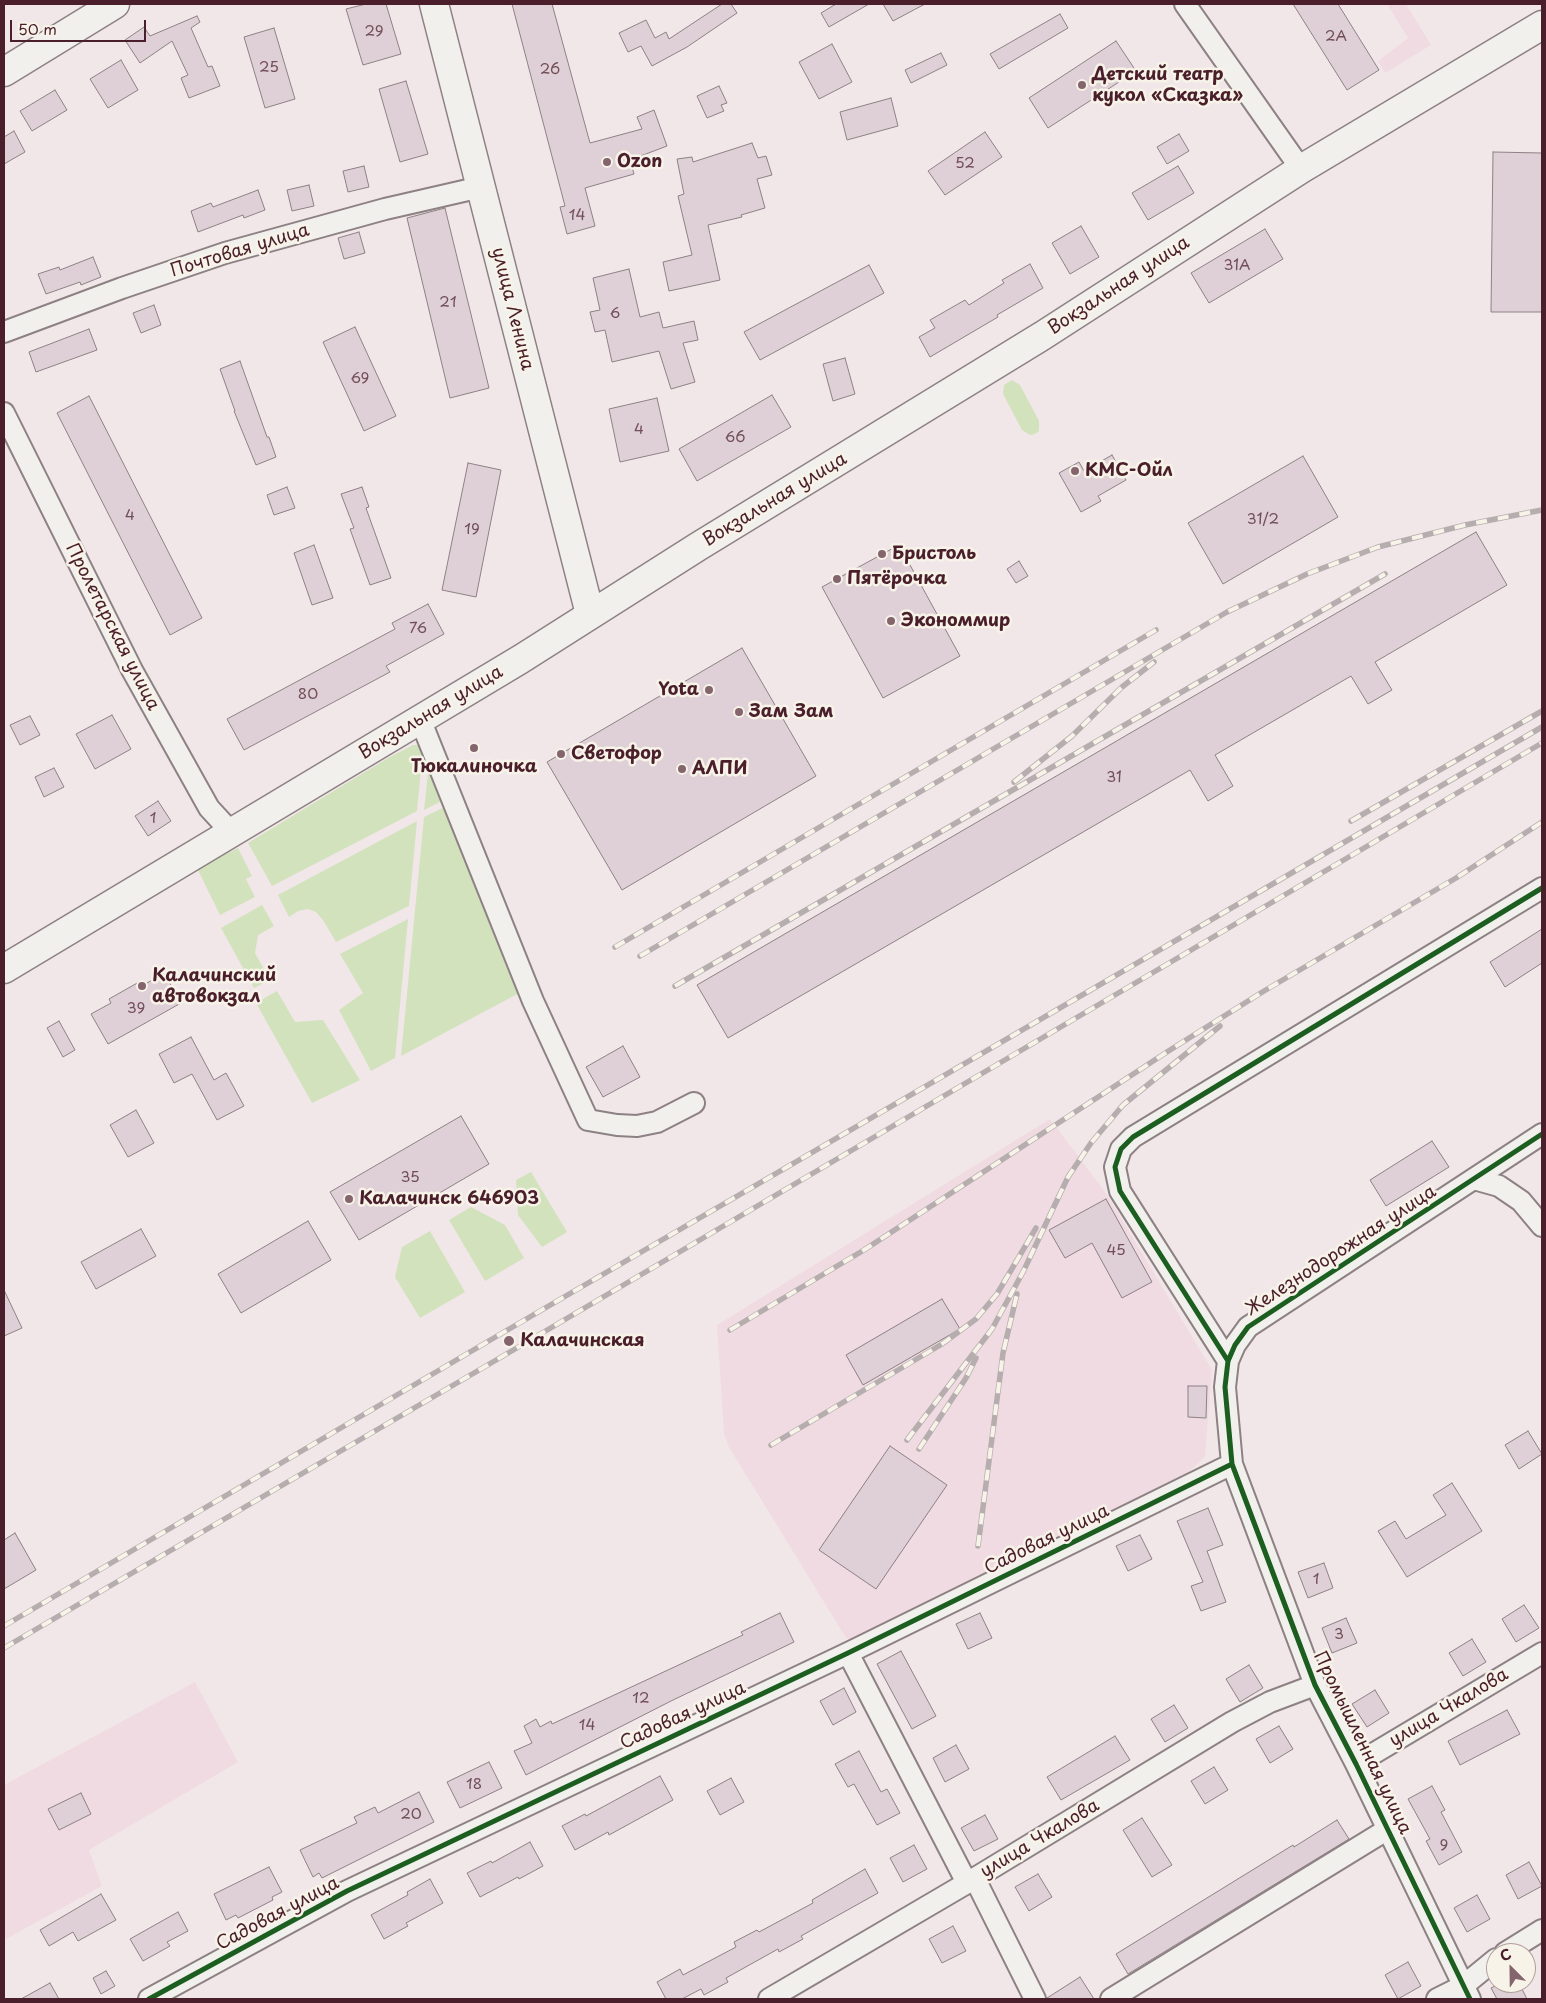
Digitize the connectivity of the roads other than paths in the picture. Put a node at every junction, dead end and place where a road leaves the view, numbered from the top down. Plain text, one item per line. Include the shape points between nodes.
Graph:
1 (115, 4) edge
2 (434, 4) edge
3 (1185, 4) edge
4 (1542, 25) edge
5 (4, 72) edge
6 (1301, 169) junction
7 (481, 187) junction
8 (4, 332) edge
9 (4, 414) edge
10 (590, 614) junction
11 (420, 719) junction
12 (232, 833) junction
13 (1542, 888) edge
14 (4, 969) edge
15 (694, 1103) dead end
16 (1542, 1134) edge
17 (1474, 1179) junction
18 (1542, 1226) edge
19 (1228, 1361) junction
20 (1232, 1464) junction
21 (848, 1653) junction
22 (1542, 1653) edge
23 (1315, 1685) junction
24 (1356, 1764) junction
25 (1388, 1829) junction
26 (971, 1881) junction
27 (1542, 1930) edge
28 (1521, 1943) edge
29 (1486, 1970) edge
30 (1467, 1992) edge
31 (149, 1999) edge
32 (768, 1999) edge
33 (1035, 1999) edge
34 (1111, 1999) edge
35 (1436, 1999) edge

1 - 5 main road
2 - 7 main road, улица Ленина
3 - 6 street
4 - 6 main road, Вокзальная улица
6 - 10 main road, Вокзальная улица via 950,394
7 - 8 street, Почтовая улица via 385,209 225,253
7 - 10 main road, улица Ленина
9 - 12 street, Пролетарская улица via 132,670 209,808
10 - 11 main road, Вокзальная улица
11 - 12 main road, Вокзальная улица
11 - 15 street via 533,1001 588,1120 637,1126 657,1122
12 - 14 main road, Вокзальная улица
13 - 19 street via 1133,1138 1121,1149 1115,1167 1120,1191
16 - 17 street, Железнодорожная улица
17 - 18 street via 1499,1186 1521,1201
17 - 19 street, Железнодорожная улица via 1248,1327
19 - 20 street, Железнодорожная улица via 1225,1388
20 - 21 street, Садовая улица
20 - 23 street, Промышленная улица
21 - 26 street
21 - 31 street, Садовая улица via 348,1891
22 - 24 street, улица Чкалова
23 - 24 street, Промышленная улица
23 - 26 street, улица Чкалова via 1270,1702 1232,1722
24 - 25 street, Промышленная улица
25 - 30 street, Промышленная улица
25 - 34 street
26 - 32 street, улица Чкалова
26 - 33 street
27 - 28 street
29 - 30 street
30 - 35 street

